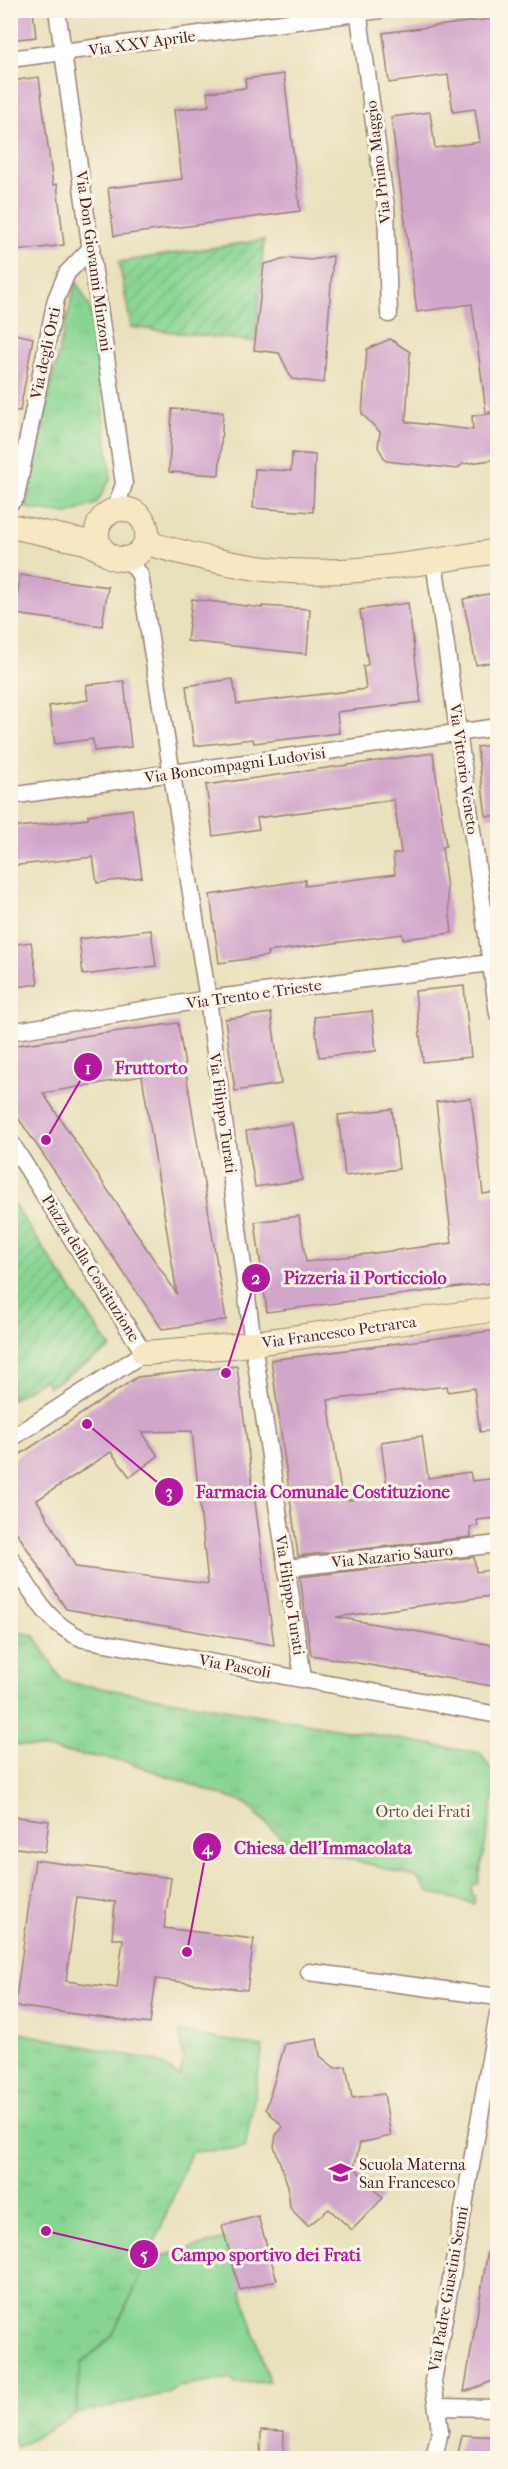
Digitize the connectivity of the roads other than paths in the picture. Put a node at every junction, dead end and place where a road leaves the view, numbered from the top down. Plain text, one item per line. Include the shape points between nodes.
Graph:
1 (57, 10) edge
2 (380, 10) edge
3 (358, 12) edge
4 (64, 52) junction
5 (10, 59) edge
6 (92, 247) junction
7 (389, 314) dead end
8 (10, 503) edge
9 (109, 513) junction
10 (18, 528) edge
11 (146, 543) junction
12 (498, 551) edge
13 (113, 555) junction
14 (435, 561) junction
15 (498, 727) edge
16 (459, 731) junction
17 (171, 774) junction
18 (10, 796) edge
19 (494, 963) edge
20 (208, 999) junction
21 (498, 1014) edge
22 (10, 1032) edge
23 (10, 1141) edge
24 (498, 1309) edge
25 (253, 1343) junction
26 (144, 1353) junction
27 (10, 1439) edge
28 (498, 1544) edge
29 (10, 1557) edge
30 (286, 1568) junction
31 (303, 1678) junction
32 (498, 1715) edge
33 (309, 1972) dead end
34 (498, 1997) edge
35 (498, 2014) edge
36 (437, 2407) junction
37 (498, 2408) edge
38 (434, 2458) edge

1 - 4 street, Via Don Giovanni Minzoni
2 - 3 street, Via XXV Aprile
3 - 4 street, Via XXV Aprile
3 - 7 street, Via Primo Maggio via 386,207
4 - 5 street, Via XXV Aprile
4 - 6 street, Via Don Giovanni Minzoni
6 - 8 street, Via degli Orti via 67,273 56,299 16,498
6 - 9 street, Via Don Giovanni Minzoni via 124,484
9 - 10 street via 80,525
9 - 11 street via 129,509 141,517 147,529
9 - 13 street via 97,531 97,538
10 - 13 street via 86,542
11 - 13 street via 136,555
11 - 14 street via 220,562 276,570 338,571
12 - 14 street
13 - 17 street, Via Filippo Turati via 133,565 140,575
14 - 16 street, Via Vittorio Veneto
15 - 16 street, Via Boncompagni Ludovisi
16 - 17 street, Via Boncompagni Ludovisi
16 - 19 street, Via Vittorio Veneto
17 - 18 street, Via Boncompagni Ludovisi
17 - 20 street, Via Filippo Turati
19 - 20 street, Via Trento e Trieste
19 - 21 street, Via Vittorio Veneto
20 - 22 street, Via Trento e Trieste
20 - 25 street, Via Filippo Turati
23 - 26 street, Piazza della Costituzione
24 - 25 street, Via Francesco Petrarca
25 - 26 street, Via Francesco Petrarca
25 - 30 street, Via Filippo Turati
26 - 27 street, Piazza della Costituzione
28 - 30 street, Via Nazario Sauro
29 - 31 street, Via Pascoli via 52,1621 83,1639
30 - 31 street, Via Filippo Turati
31 - 32 street, Via Pascoli
33 - 34 street
35 - 36 street, Via Padre Giustini Senni via 433,2381
36 - 37 street
36 - 38 street, Via Padre Giustini Senni via 440,2431

